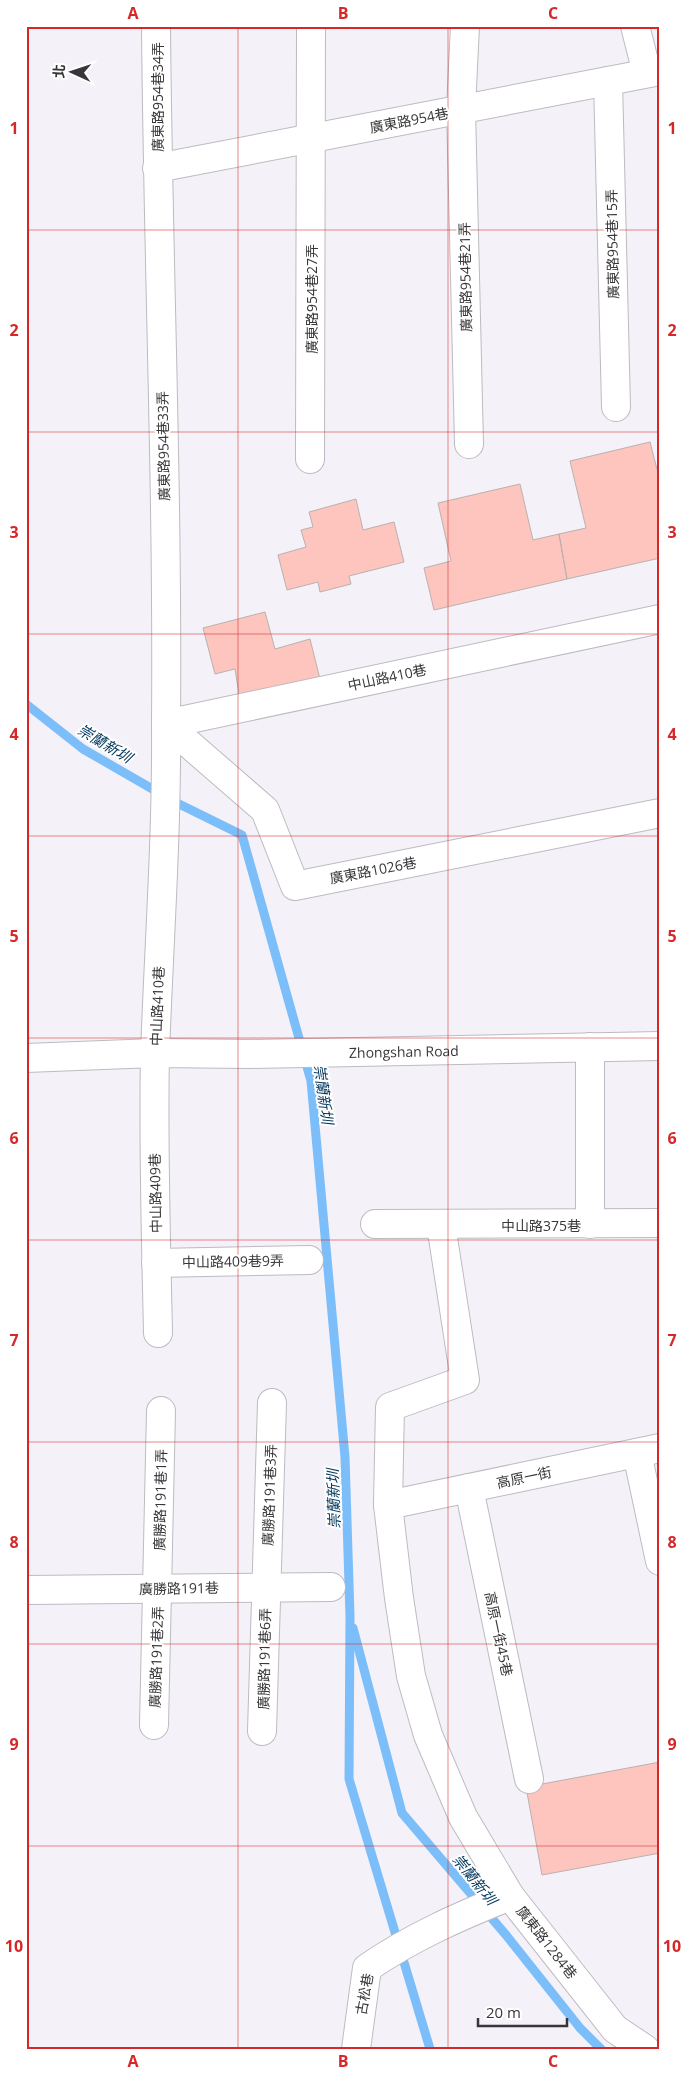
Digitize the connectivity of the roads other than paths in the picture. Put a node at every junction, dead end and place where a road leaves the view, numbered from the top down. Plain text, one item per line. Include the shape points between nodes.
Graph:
1 (156, 26) edge
2 (311, 26) edge
3 (465, 26) edge
4 (635, 26) edge
5 (653, 72) edge
6 (608, 81) junction
7 (461, 109) junction
8 (312, 138) junction
9 (157, 168) junction
10 (616, 407) dead end
11 (469, 444) dead end
12 (310, 459) dead end
13 (660, 619) edge
14 (166, 724) junction
15 (660, 814) edge
16 (660, 1046) edge
17 (590, 1047) junction
18 (156, 1053) junction
19 (26, 1058) edge
20 (660, 1223) edge
21 (375, 1224) dead end
22 (590, 1224) junction
23 (441, 1225) junction
24 (309, 1260) dead end
25 (156, 1263) junction
26 (158, 1332) dead end
27 (272, 1403) dead end
28 (162, 1411) dead end
29 (648, 1450) edge
30 (469, 1488) junction
31 (388, 1505) junction
32 (660, 1561) edge
33 (266, 1587) junction
34 (331, 1587) dead end
35 (158, 1589) junction
36 (26, 1590) edge
37 (154, 1725) dead end
38 (262, 1731) dead end
39 (529, 1779) dead end
40 (510, 1896) junction
41 (429, 1930) joint
42 (356, 2049) edge
43 (645, 2049) edge

1 - 9 street, 廣東路954巷34弄
2 - 8 street, 廣東路954巷27弄
3 - 7 street, 廣東路954巷21弄
4 - 5 street
5 - 6 street, 廣東路954巷
6 - 7 street, 廣東路954巷
6 - 10 street, 廣東路954巷15弄
7 - 8 street, 廣東路954巷
7 - 11 street, 廣東路954巷21弄
8 - 9 street, 廣東路954巷
8 - 12 street, 廣東路954巷27弄
9 - 14 street, 廣東路954巷33弄 via 167,614
13 - 14 street, 中山路410巷
14 - 15 street, 廣東路1026巷 via 265,810 295,886
14 - 18 street, 中山路410巷 via 166,809
16 - 17 street, Zhongshan Road
17 - 18 street, Zhongshan Road
17 - 22 street, 中山路375巷
18 - 19 street, Zhongshan Road
18 - 25 street, 中山路409巷
20 - 22 street
21 - 23 street, 中山路375巷
22 - 23 street, 中山路375巷
23 - 31 street via 465,1380 390,1407
24 - 25 street, 中山路409巷9弄
25 - 26 street, 中山路409巷
27 - 33 street, 廣勝路191巷3弄
28 - 35 street, 廣勝路191巷1弄
29 - 30 street, 高原一街
29 - 32 street
30 - 31 street, 高原一街
30 - 39 street, 高原一街45巷
31 - 40 street via 411,1676 428,1734 463,1817
33 - 34 street, 廣勝路191巷
33 - 35 street, 廣勝路191巷
33 - 38 street, 廣勝路191巷6弄
35 - 36 street, 廣勝路191巷
35 - 37 street, 廣勝路191巷2弄
40 - 41 street, 廣東路1284巷
40 - 43 street, 廣東路1284巷 via 615,2029
41 - 42 street, 古松巷 via 367,1968

